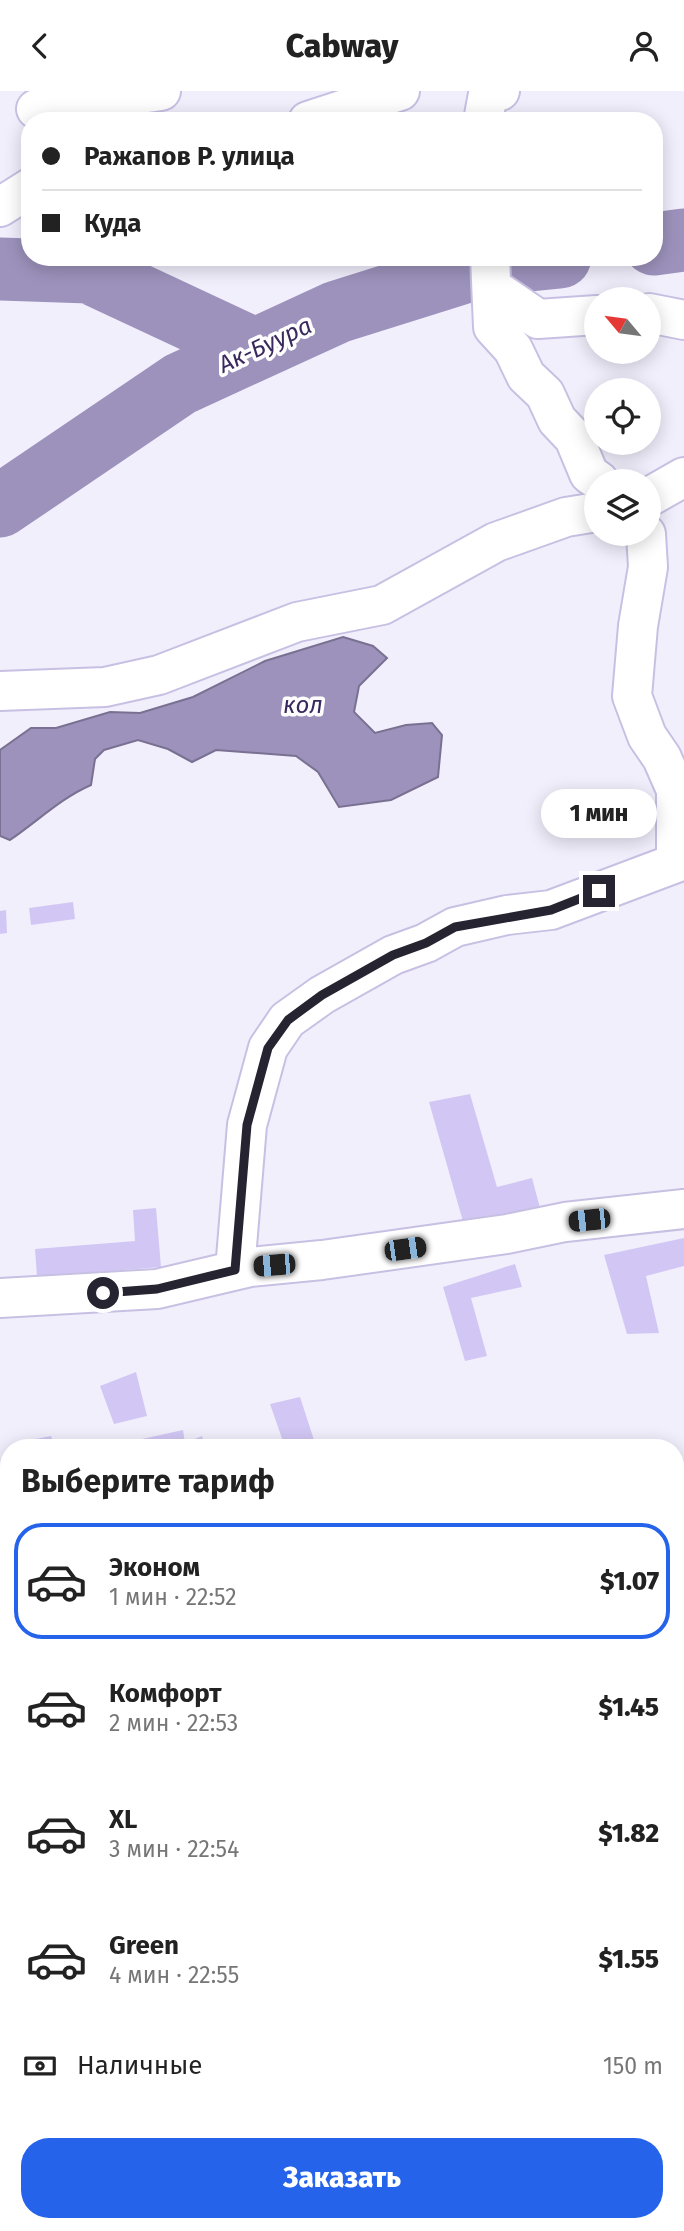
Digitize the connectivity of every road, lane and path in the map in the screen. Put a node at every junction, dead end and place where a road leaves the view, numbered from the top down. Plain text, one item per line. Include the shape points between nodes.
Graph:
1 (162, 91) edge
2 (400, 91) edge
3 (36, 109) dead end
4 (336, 112) edge
5 (21, 194) edge
6 (0, 207) edge
7 (491, 273) edge
8 (584, 316) edge
9 (662, 316) edge
10 (684, 320) edge
11 (587, 469) edge
12 (684, 477) edge
13 (661, 491) edge
14 (584, 514) edge
15 (647, 546) edge
16 (0, 691) edge
17 (684, 1209) edge
18 (235, 1270) junction
19 (0, 1298) edge

1 - 3 street
2 - 4 street
5 - 6 street
7 - 8 street via 538,319
7 - 11 street via 493,327 513,349 526,376 545,394 556,420 574,438
9 - 10 street
12 - 13 street
14 - 16 street via 496,542 382,605 297,622 159,675 105,687
15 - 18 street via 632,696 676,790 676,863 551,910 455,927 393,955 288,1020 268,1048 247,1125
17 - 18 street
18 - 19 street via 157,1289

